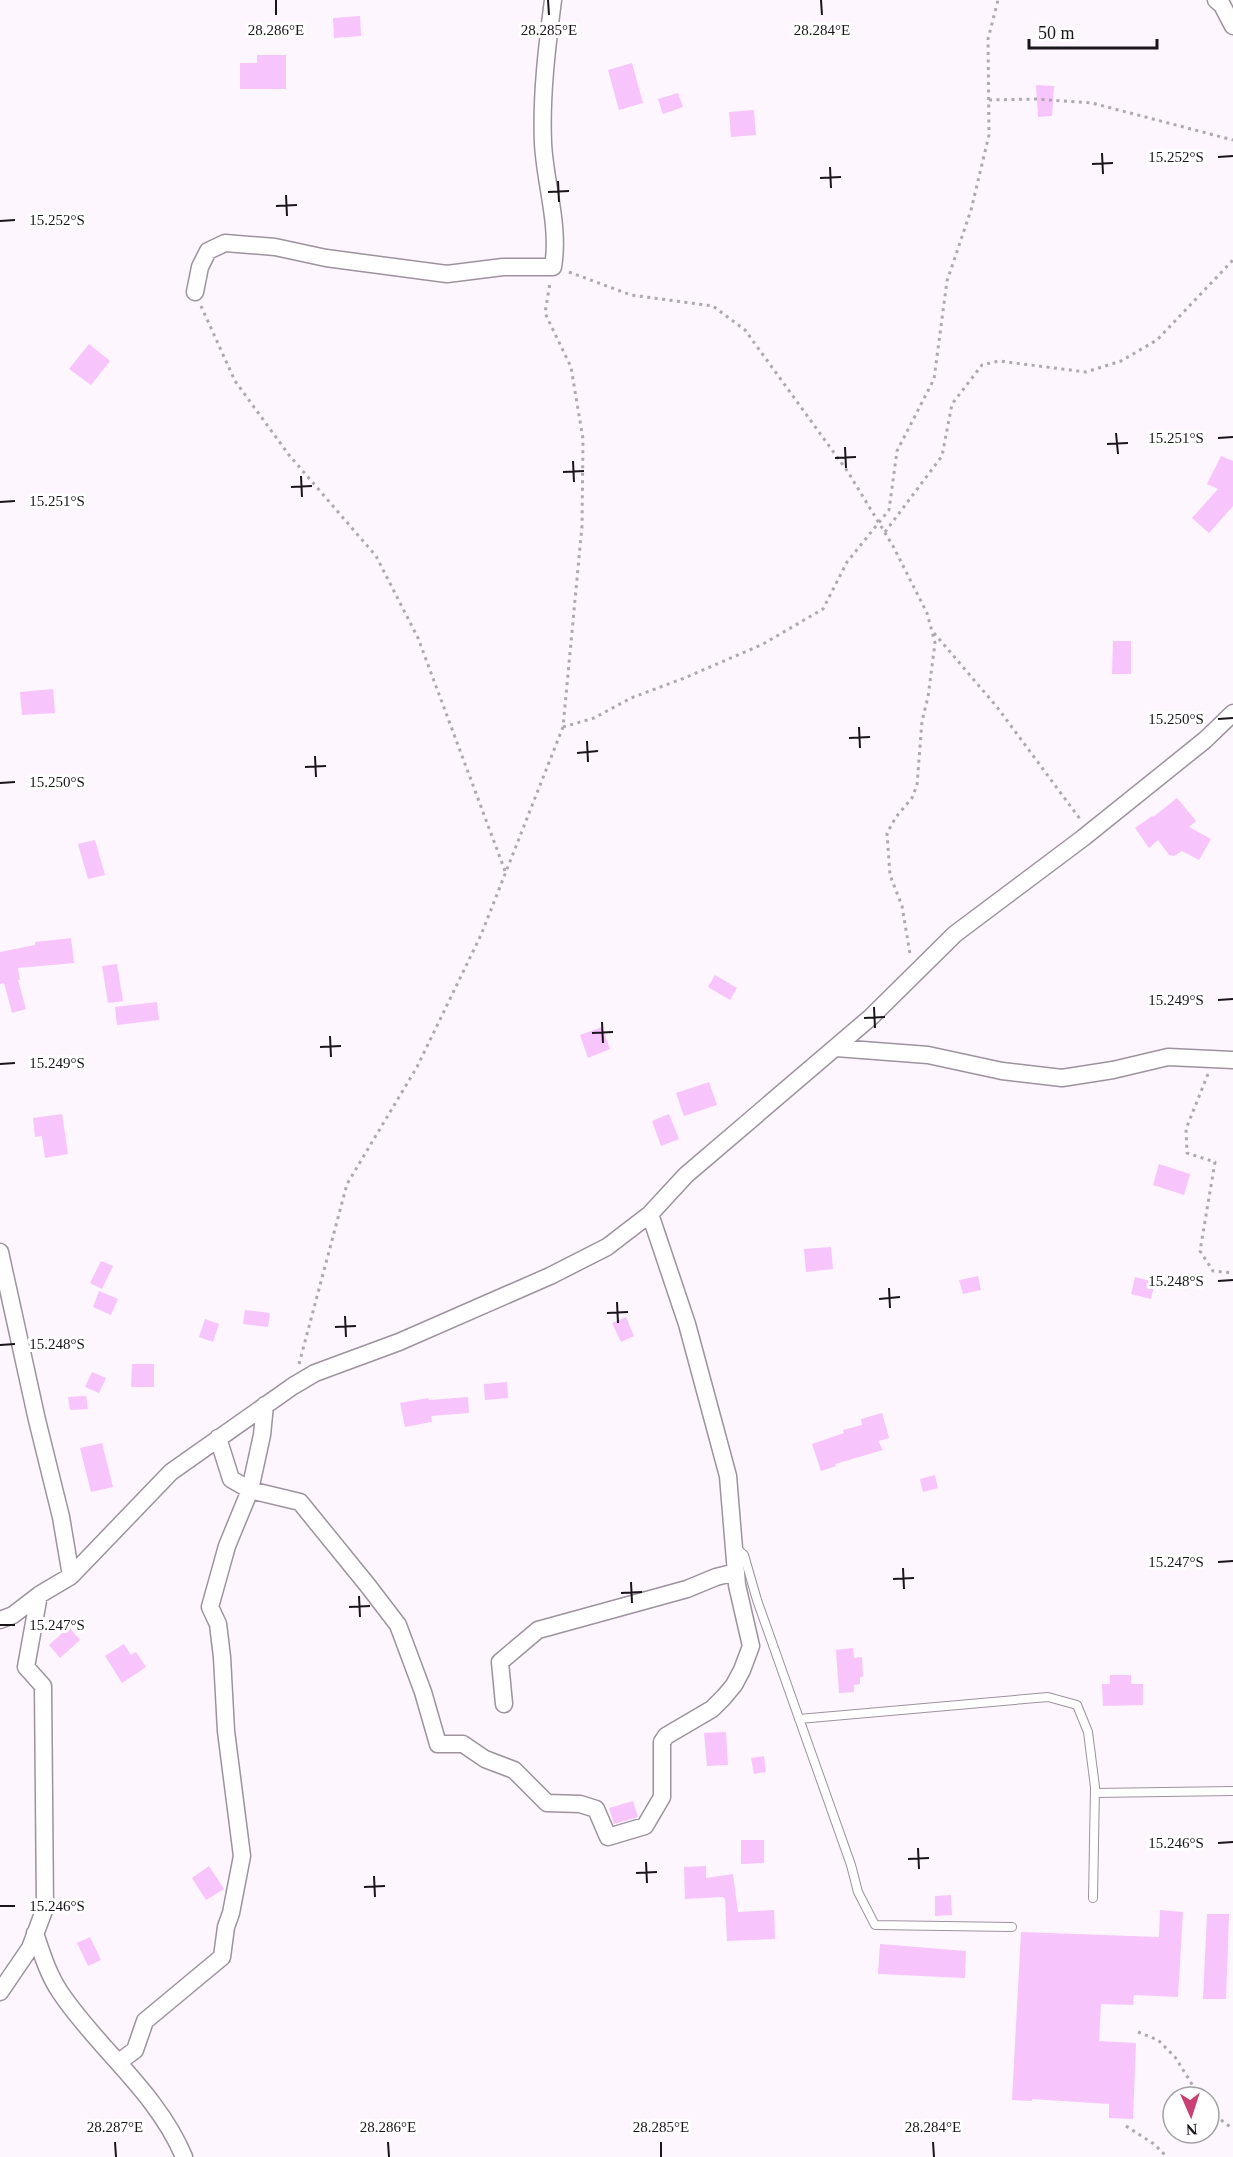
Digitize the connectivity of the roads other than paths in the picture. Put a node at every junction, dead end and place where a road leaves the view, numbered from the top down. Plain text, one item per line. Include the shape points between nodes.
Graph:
1 (553, 0) edge
2 (1216, 0) edge
3 (1233, 26) edge
4 (195, 292) road end
5 (1233, 713) edge
6 (836, 1048) junction
7 (1233, 1060) edge
8 (650, 1214) junction
9 (0, 1252) edge
10 (265, 1405) junction
11 (218, 1438) junction
12 (250, 1491) junction
13 (734, 1545) junction
14 (736, 1572) junction
15 (71, 1576) junction
16 (39, 1595) junction
17 (0, 1620) edge
18 (504, 1704) dead end
19 (799, 1719) junction
20 (1233, 1791) edge
21 (1095, 1792) junction
22 (1094, 1898) dead end
23 (1012, 1927) dead end
24 (35, 1933) junction
25 (0, 1992) edge
26 (119, 2062) junction
27 (184, 2157) edge

1 - 4 street via 543,144 556,246 553,267 503,267 447,274 225,243 208,251
2 - 3 street
5 - 6 street via 1090,832 955,934
6 - 7 street via 928,1055 1002,1071 1062,1078 1168,1057
6 - 8 street via 686,1175
8 - 10 street via 607,1247 550,1276 399,1342 315,1373
8 - 13 street via 687,1324 728,1476
9 - 15 street
10 - 11 street
10 - 12 street
11 - 12 street via 231,1479
11 - 15 street via 171,1472
12 - 14 street via 300,1502 398,1625 438,1744 463,1744 514,1770 547,1803 580,1804 596,1809 608,1837 645,1826 662,1797 662,1743 666,1736 712,1709 742,1670 750,1646
12 - 26 street via 227,1546 210,1607 218,1624 226,1731 242,1856 222,1957 145,2021 135,2050
13 - 14 street
13 - 19 lane via 744,1555
14 - 18 street via 538,1630 500,1662
15 - 16 street
16 - 17 street
16 - 24 street via 26,1667 43,1686 45,1908
19 - 21 lane via 1048,1697 1077,1705 1088,1732
19 - 23 lane via 858,1892 875,1925
20 - 21 lane
21 - 22 lane
24 - 25 street via 30,1948
24 - 26 street via 46,1967 60,1992
26 - 27 street via 136,2081

